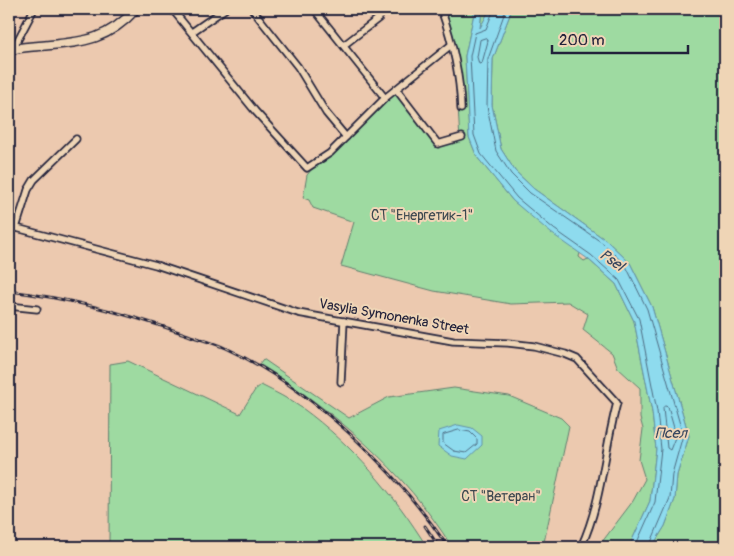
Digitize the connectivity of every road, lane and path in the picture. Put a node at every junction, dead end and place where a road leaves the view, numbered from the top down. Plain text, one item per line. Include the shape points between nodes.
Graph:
1 (34, 9) edge
2 (136, 9) edge
3 (172, 9) edge
4 (225, 9) edge
5 (252, 9) edge
6 (314, 9) edge
7 (372, 9) edge
8 (441, 9) edge
9 (192, 32) junction
10 (344, 45) junction
11 (451, 45) junction
12 (11, 50) edge
13 (396, 89) junction
14 (385, 98) junction
15 (461, 109) dead end
16 (346, 137) junction
17 (462, 137) dead end
18 (76, 139) dead end
19 (9, 226) edge
20 (16, 228) junction
21 (9, 306) edge
22 (37, 309) dead end
23 (344, 321) junction
24 (341, 382) dead end
25 (581, 547) edge

1 - 12 street
2 - 12 main road via 123,23 89,41
3 - 9 street
4 - 9 street
5 - 16 street via 298,67 326,113
6 - 10 street
7 - 10 street via 379,18
8 - 11 street
9 - 16 street via 255,111 307,168 330,153
10 - 14 street
11 - 13 street
11 - 15 street
13 - 14 street
13 - 17 street via 438,144
14 - 16 street
18 - 20 street via 34,180
19 - 20 street, Vasylia Symonenka Street
20 - 23 street, Vasylia Symonenka Street via 156,265 276,307
21 - 22 street
23 - 24 street
23 - 25 street, Vasylia Symonenka Street via 453,341 534,346 577,359 617,403 592,524

